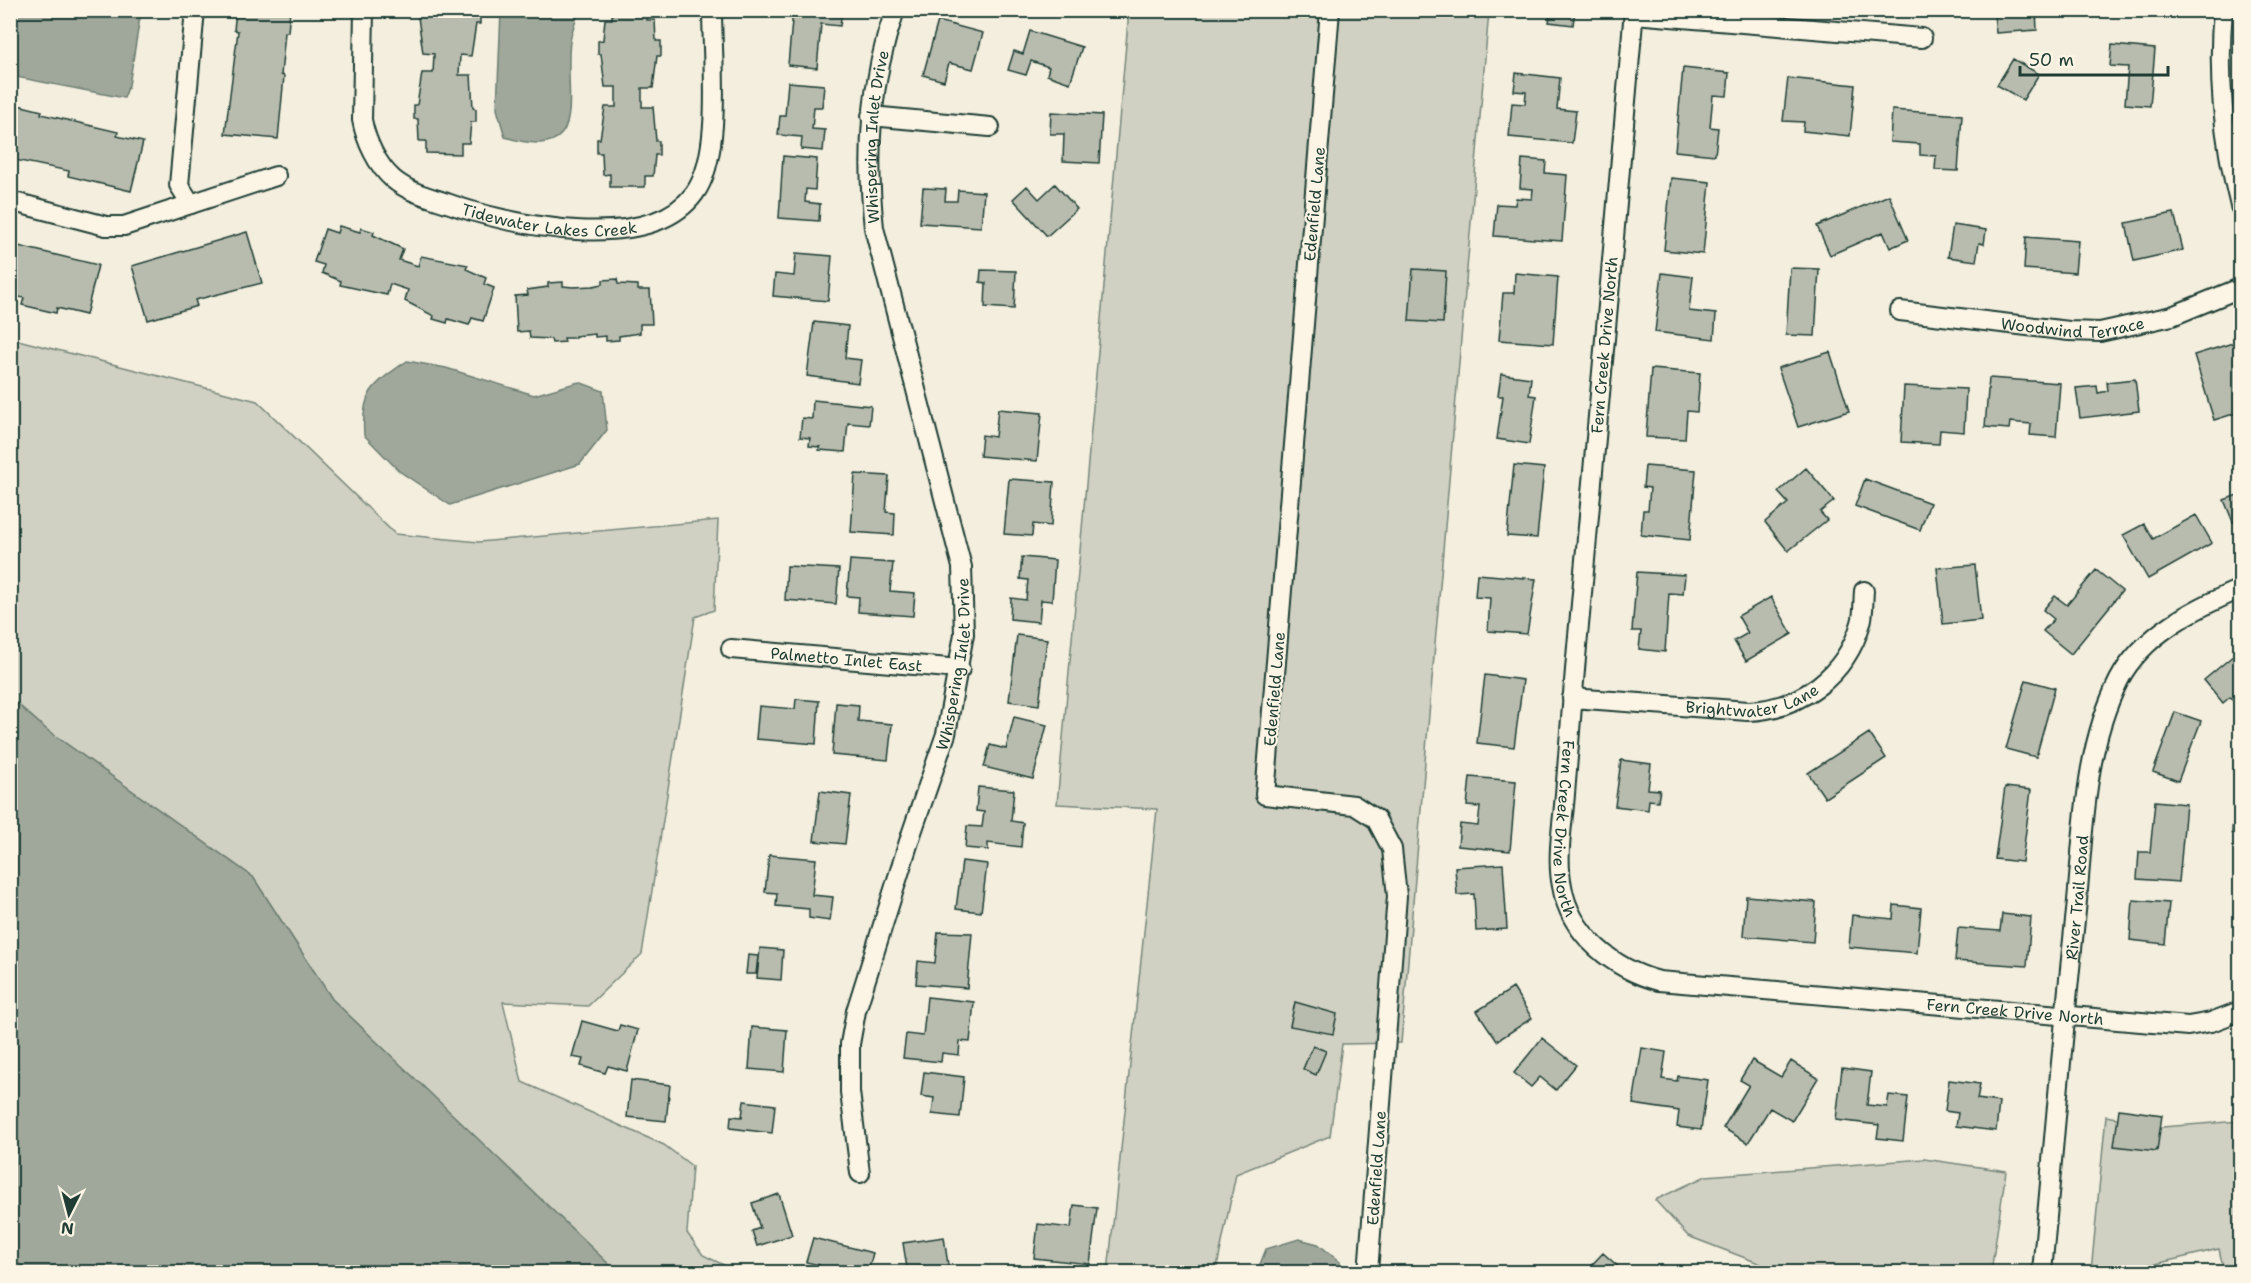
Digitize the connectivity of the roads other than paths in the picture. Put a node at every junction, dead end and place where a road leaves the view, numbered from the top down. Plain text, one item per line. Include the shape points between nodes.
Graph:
1 (195, 10) edge
2 (364, 10) edge
3 (712, 10) edge
4 (895, 10) edge
5 (1330, 10) edge
6 (2223, 10) edge
7 (1634, 12) edge
8 (1922, 38) dead end
9 (871, 116) junction
10 (990, 127) dead end
11 (276, 176) dead end
12 (10, 201) edge
13 (191, 204) junction
14 (2241, 206) edge
15 (2241, 288) edge
16 (1900, 311) dead end
17 (2241, 589) edge
18 (1864, 591) dead end
19 (731, 649) dead end
20 (960, 669) junction
21 (1572, 698) junction
22 (2241, 1011) edge
23 (2065, 1016) junction
24 (860, 1173) dead end
25 (1368, 1272) edge
26 (2042, 1272) edge

1 - 13 street via 179,185
2 - 3 street, Tidewater Lakes Creek via 362,120 381,167 412,191 483,216 547,229 585,231 631,227 658,219 686,203 695,193 707,169 712,139
4 - 9 street, Whispering Inlet Drive via 882,48
5 - 25 street, Edenfield Lane via 1265,795 1354,805 1376,819 1392,849 1397,896
6 - 14 street via 2221,79 2230,167
7 - 8 street
7 - 21 street, Fern Creek Drive North
9 - 10 street
9 - 20 street, Whispering Inlet Drive via 869,178 874,228 962,567 964,634
11 - 13 street
12 - 13 street via 105,226 124,226
15 - 16 street, Woodwind Terrace via 2172,316 2100,332
17 - 23 street, River Trail Road via 2174,623 2146,646 2120,678 2096,741 2088,786
18 - 21 street, Brightwater Lane via 1861,622 1840,665 1815,690 1787,705 1748,711
19 - 20 street, Palmetto Inlet East
20 - 24 street, Whispering Inlet Drive via 946,734 856,1011 850,1044 850,1092
21 - 23 street, Fern Creek Drive North via 1561,885 1567,904 1589,940 1619,966 1659,981 1689,985
22 - 23 street, Fern Creek Drive North via 2188,1026
23 - 26 street, River Trail Road

